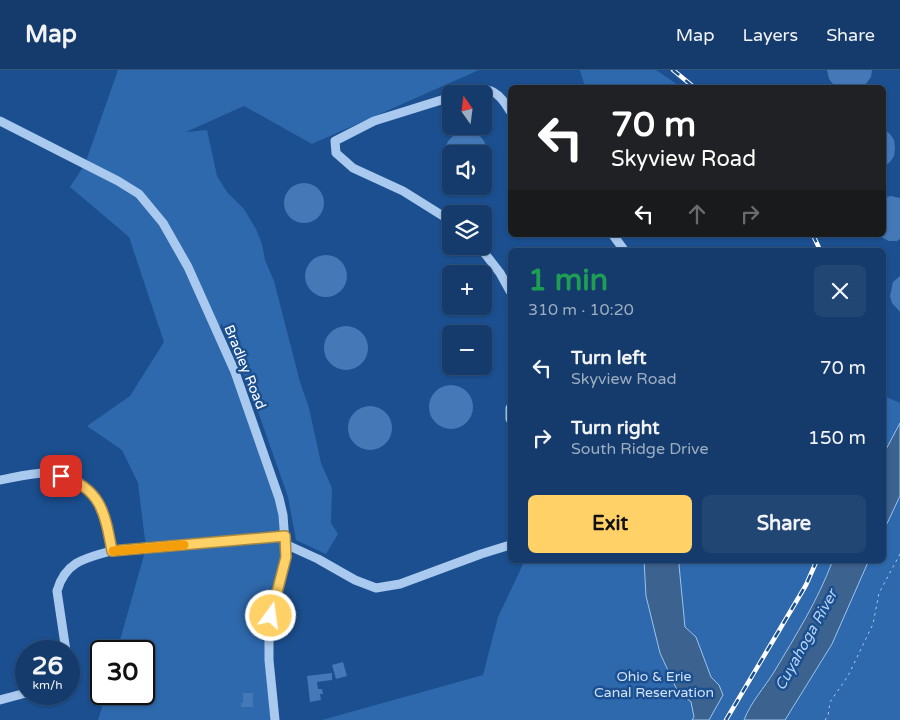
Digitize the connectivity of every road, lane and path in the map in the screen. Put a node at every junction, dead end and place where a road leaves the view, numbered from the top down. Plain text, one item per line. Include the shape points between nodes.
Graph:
1 (492, 92) edge
2 (442, 100) edge
3 (508, 108) edge
4 (0, 121) edge
5 (442, 215) edge
6 (614, 237) edge
7 (623, 248) edge
8 (486, 255) edge
9 (508, 287) edge
10 (0, 480) edge
11 (285, 540) junction
12 (508, 546) edge
13 (112, 551) junction
14 (900, 554) edge
15 (64, 640) edge
16 (15, 697) edge
17 (0, 700) edge
18 (275, 720) edge
19 (825, 720) edge

1 - 3 street via 502,97
2 - 5 street via 374,121 335,141 336,153 353,168 403,191
4 - 11 street, Bradley Road via 140,194 163,223 188,267 235,372 279,498
6 - 7 street
8 - 9 street
10 - 13 street via 49,473 75,480 87,488 99,505
11 - 12 street via 354,580 376,588 400,584
11 - 13 street
11 - 18 street, Bradley Road via 286,557 269,627
13 - 15 street via 74,564 60,582 57,591
14 - 19 path via 879,593 873,624 848,676 830,702
16 - 17 street

